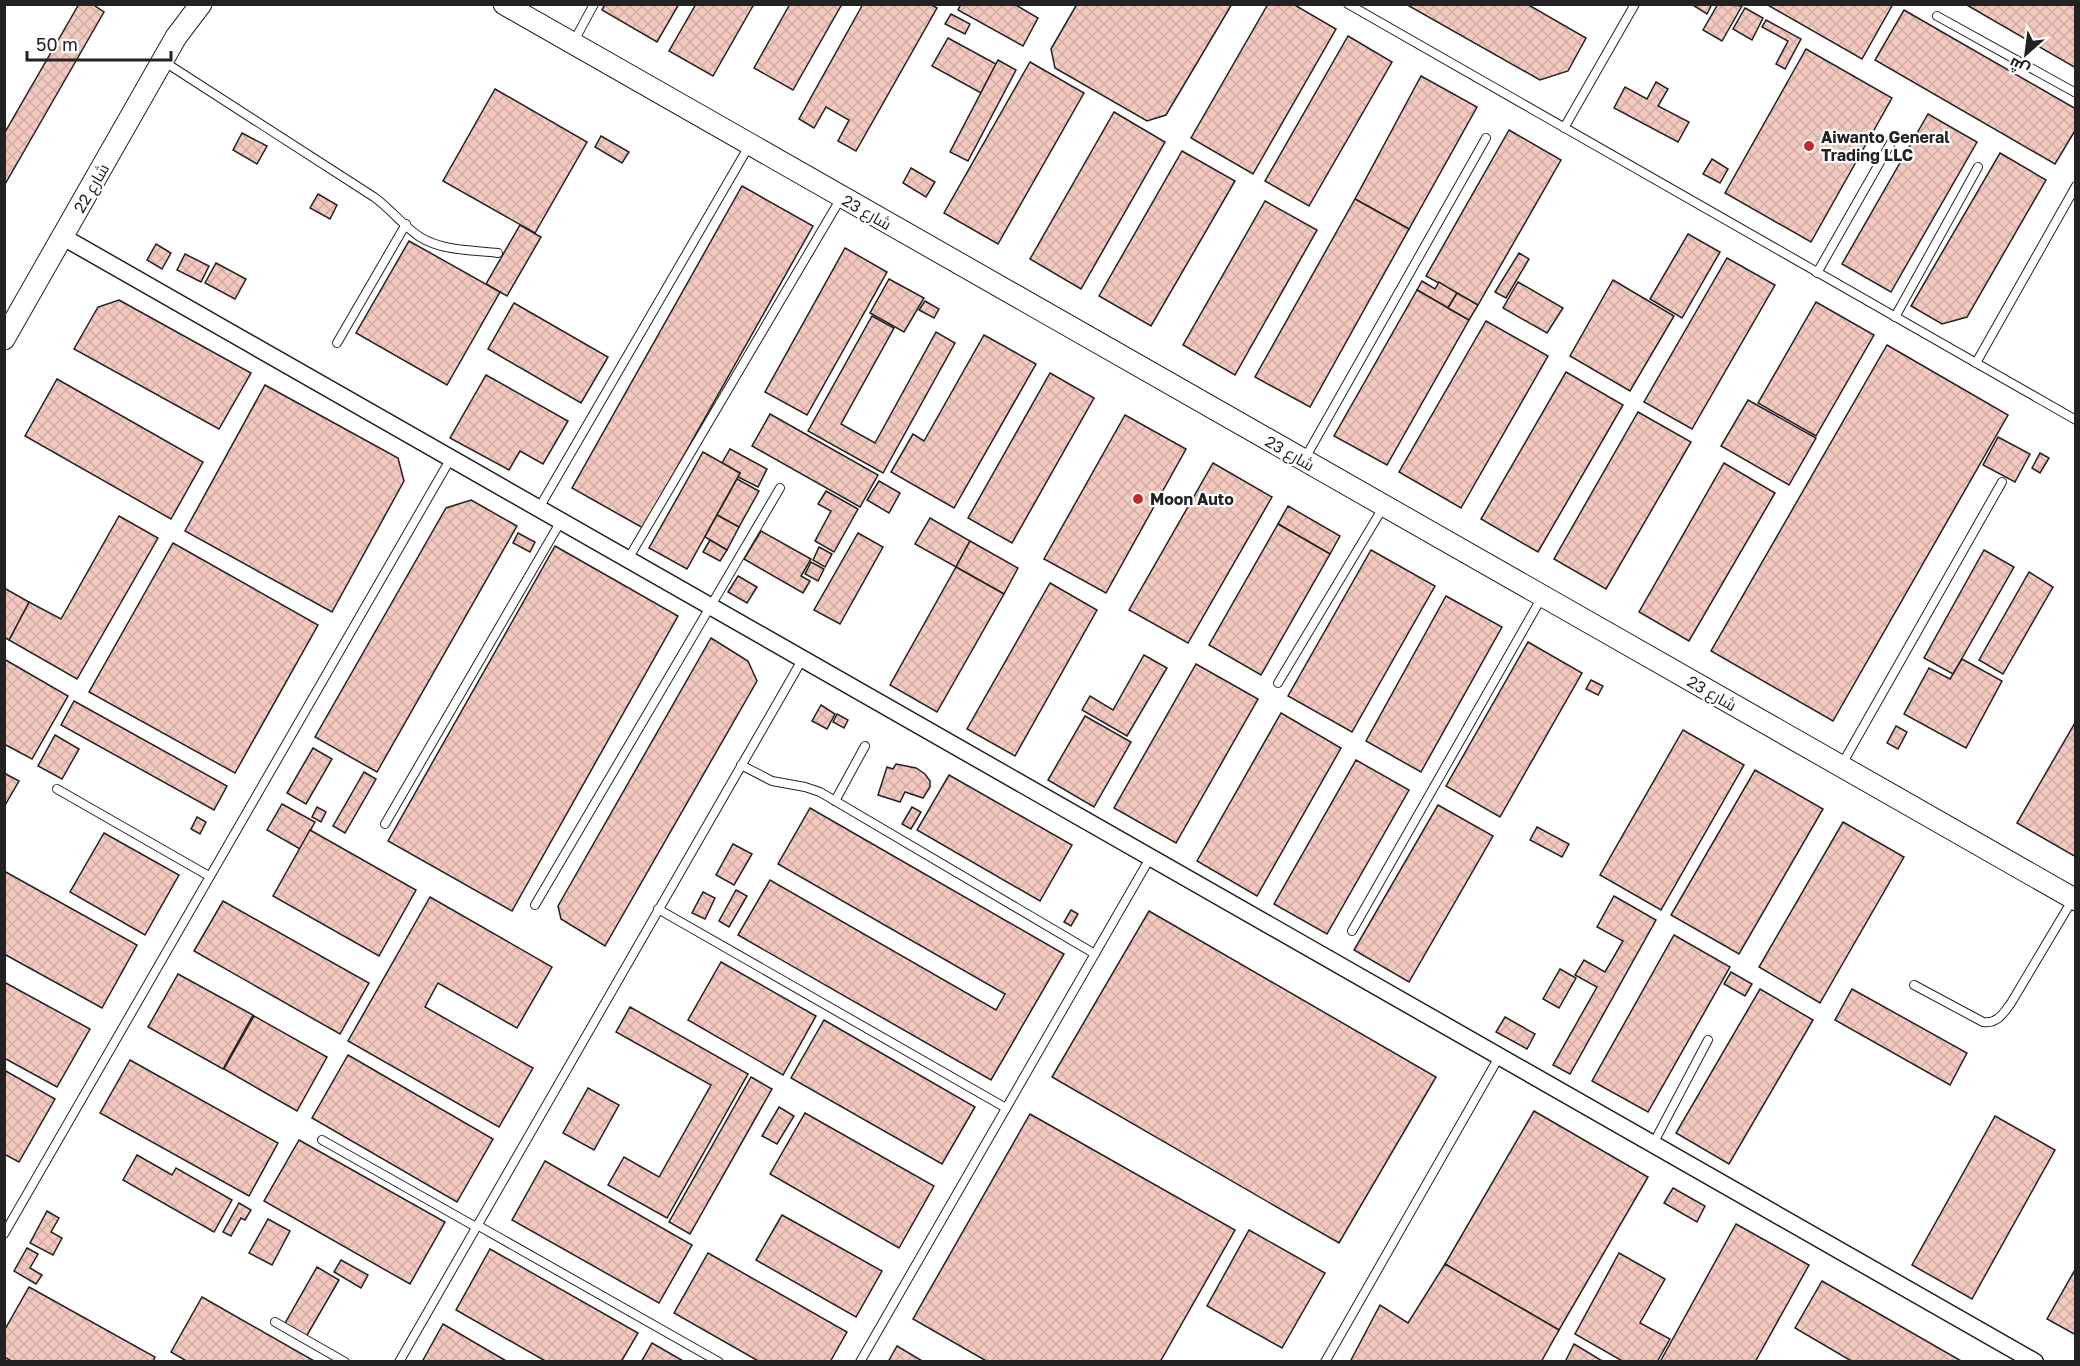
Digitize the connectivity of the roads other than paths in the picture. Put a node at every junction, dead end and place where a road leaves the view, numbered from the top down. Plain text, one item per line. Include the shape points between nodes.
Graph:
1 (187, 4) edge
2 (201, 4) edge
3 (504, 4) edge
4 (594, 4) edge
5 (1347, 4) edge
6 (1635, 4) edge
7 (1937, 16) dead end
8 (176, 37) junction
9 (573, 44) junction
10 (163, 61) junction
11 (2076, 93) edge
12 (1564, 128) junction
13 (1486, 138) dead end
14 (1892, 141) dead end
15 (750, 145) junction
16 (1978, 167) dead end
17 (2076, 186) edge
18 (842, 197) junction
19 (406, 224) junction
20 (63, 237) junction
21 (498, 253) dead end
22 (1817, 273) junction
23 (1895, 317) junction
24 (4, 339) edge
25 (337, 343) dead end
26 (1976, 363) junction
27 (2076, 420) edge
28 (451, 458) junction
29 (1304, 461) junction
30 (2002, 482) dead end
31 (780, 488) dead end
32 (1384, 506) junction
33 (539, 508) junction
34 (561, 521) junction
35 (628, 559) junction
36 (1542, 597) junction
37 (710, 607) junction
38 (802, 660) junction
39 (1278, 683) dead end
40 (865, 746) dead end
41 (741, 765) junction
42 (1841, 766) junction
43 (57, 789) dead end
44 (835, 801) junction
45 (385, 824) dead end
46 (1150, 858) junction
47 (209, 876) junction
48 (2074, 899) edge
49 (536, 905) dead end
50 (658, 909) junction
51 (1352, 931) dead end
52 (1095, 954) junction
53 (1914, 985) dead end
54 (1708, 1040) dead end
55 (1499, 1057) junction
56 (1006, 1108) junction
57 (322, 1140) dead end
58 (1653, 1144) junction
59 (476, 1226) junction
60 (4, 1234) edge
61 (275, 1322) dead end
62 (345, 1362) edge
63 (399, 1362) edge
64 (719, 1362) edge
65 (860, 1362) edge
66 (1325, 1362) edge
67 (2035, 1362) edge

1 - 8 street, شارع 22
2 - 8 street, شارع 22
3 - 9 street, شارع 23
4 - 9 lane
5 - 12 lane
6 - 12 lane
7 - 11 lane
8 - 10 street, شارع 22
9 - 15 street, شارع 23
10 - 19 lane via 374,197
10 - 20 street, شارع 22
12 - 22 lane
13 - 29 lane
14 - 22 lane
15 - 18 street, شارع 23
15 - 33 lane
16 - 23 lane
17 - 26 lane
18 - 29 street, شارع 23
18 - 35 lane
19 - 21 lane via 419,237 436,245
19 - 25 lane
20 - 24 street, شارع 22
20 - 28 street
22 - 23 lane
23 - 26 lane
26 - 27 lane
28 - 33 street
28 - 47 lane
29 - 32 street, شارع 23
30 - 42 lane
31 - 37 lane
32 - 36 street, شارع 23
32 - 39 lane
33 - 34 street
34 - 35 street
34 - 45 lane
35 - 37 street
36 - 42 street, شارع 23
36 - 51 lane
37 - 38 street
37 - 49 lane
38 - 41 lane
38 - 46 street
40 - 44 lane
41 - 44 lane via 772,781 813,789
41 - 50 lane
42 - 48 street, شارع 23
43 - 47 lane
44 - 52 lane
46 - 52 lane
46 - 55 street
47 - 60 lane
48 - 53 lane via 2011,1003 1994,1021 1983,1022
50 - 56 lane
50 - 59 lane
52 - 56 lane
54 - 58 lane
55 - 58 street
55 - 66 lane
56 - 65 lane
57 - 59 lane
58 - 67 street
59 - 63 lane
59 - 64 lane
61 - 62 lane

